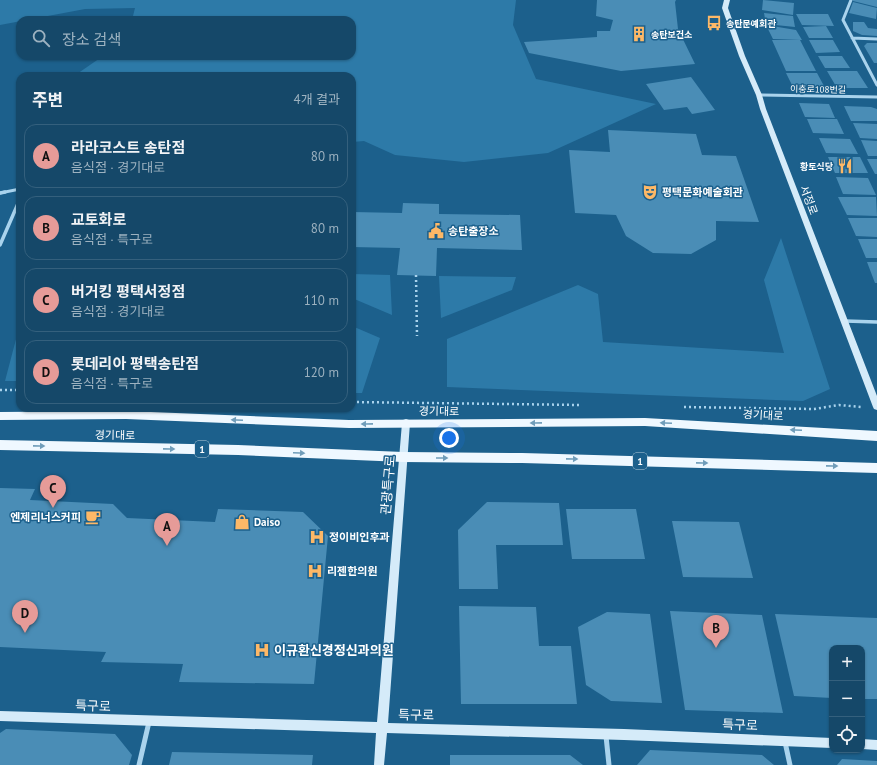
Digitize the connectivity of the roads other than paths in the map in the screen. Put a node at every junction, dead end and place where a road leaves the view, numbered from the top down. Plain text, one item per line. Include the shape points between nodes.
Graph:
1 (727, 0) edge
2 (851, 0) edge
3 (852, 38) junction
4 (877, 39) edge
5 (877, 85) edge
6 (759, 95) junction
7 (877, 97) edge
8 (16, 189) edge
9 (0, 193) edge
10 (16, 208) edge
11 (0, 245) edge
12 (845, 321) junction
13 (877, 322) edge
14 (877, 407) edge
15 (0, 416) edge
16 (406, 423) junction
17 (877, 436) edge
18 (0, 445) edge
19 (403, 458) junction
20 (877, 468) edge
21 (0, 716) edge
22 (149, 722) junction
23 (380, 728) junction
24 (606, 733) junction
25 (784, 740) junction
26 (829, 743) edge
27 (865, 744) edge
28 (877, 745) edge
29 (139, 765) edge
30 (378, 765) edge
31 (609, 765) edge
32 (790, 765) edge

1 - 6 street, 서정로 via 725,8
2 - 3 street via 843,20
3 - 4 street
3 - 5 street
6 - 7 street, 이충로108번길
6 - 12 street, 서정로
8 - 9 street
10 - 11 street
12 - 13 street
12 - 14 street, 서정로
16 -> 15 main road, 경기대로 via 349,424 126,415
17 -> 16 main road, 경기대로 via 644,422
16 - 19 street, 관광특구로
18 -> 19 main road, 경기대로 / 1 via 238,450
19 -> 20 main road, 경기대로 / 1 via 522,458
19 - 23 street, 관광특구로
21 - 22 street, 특구로
22 - 23 street, 특구로
22 - 29 street
23 - 24 street, 특구로
23 - 30 street, 관광특구로
24 - 25 street, 특구로
24 - 31 street
25 - 26 street, 특구로
25 - 32 street
27 - 28 street

